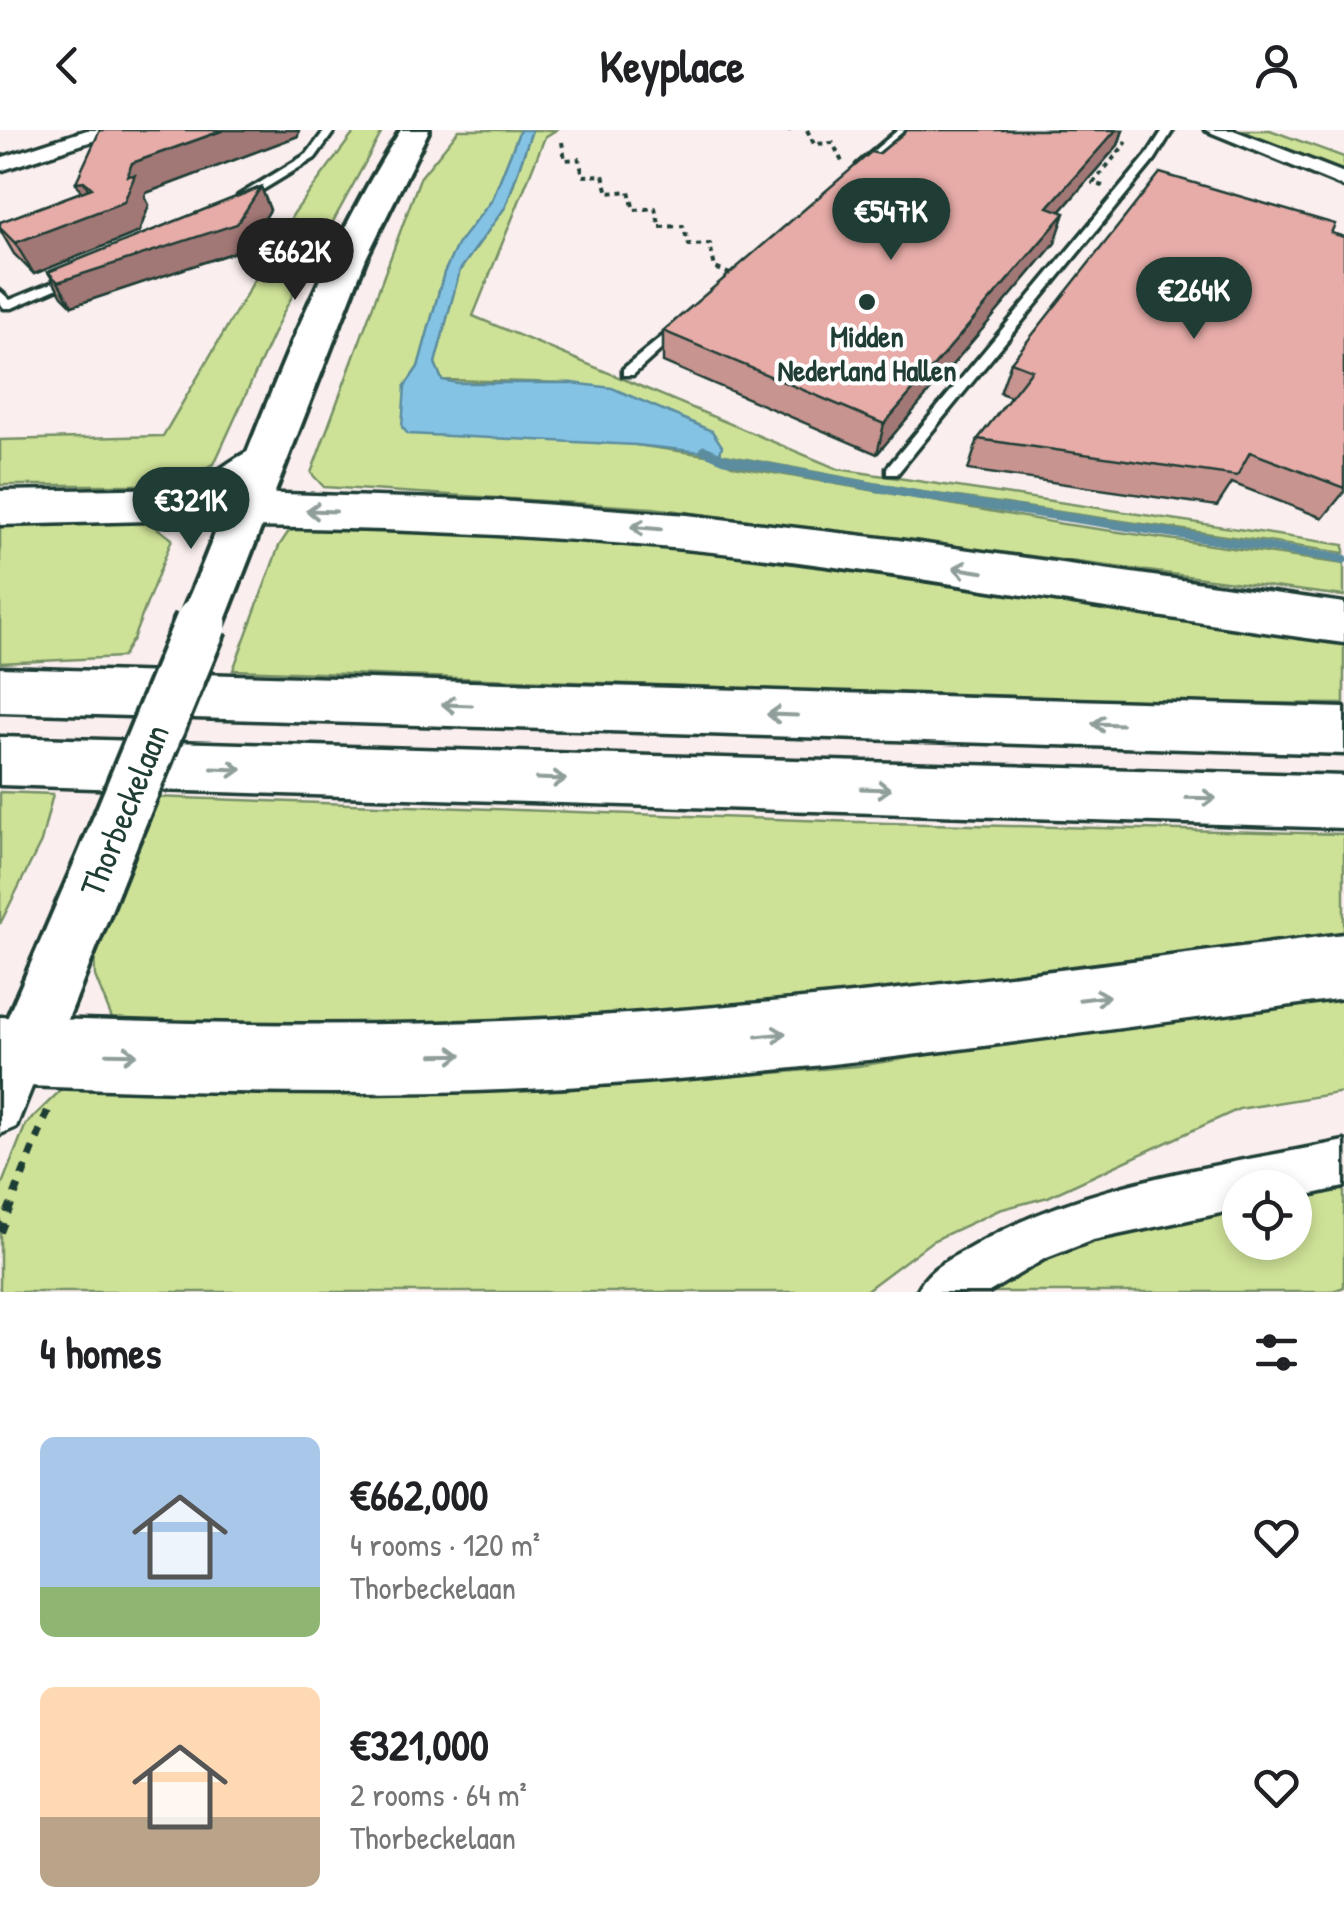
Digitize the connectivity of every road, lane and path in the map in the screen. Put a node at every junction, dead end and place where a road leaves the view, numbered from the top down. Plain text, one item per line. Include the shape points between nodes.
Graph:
1 (107, 130) edge
2 (330, 130) edge
3 (415, 130) edge
4 (428, 130) edge
5 (807, 130) edge
6 (904, 130) edge
7 (1168, 130) edge
8 (1215, 130) edge
9 (1096, 134) edge
10 (562, 142) dead end
11 (0, 166) edge
12 (859, 169) junction
13 (845, 181) edge
14 (1344, 181) edge
15 (1122, 192) junction
16 (232, 204) edge
17 (96, 269) edge
18 (746, 280) edge
19 (0, 296) edge
20 (696, 312) edge
21 (628, 372) dead end
22 (265, 460) junction
23 (892, 471) dead end
24 (0, 508) edge
25 (249, 510) junction
26 (1344, 623) edge
27 (0, 690) edge
28 (1344, 730) edge
29 (0, 761) edge
30 (1344, 802) edge
31 (1344, 966) edge
32 (23, 1067) edge
33 (1344, 1164) edge
34 (0, 1232) edge
35 (942, 1292) edge

1 - 11 street
2 - 16 lane via 311,156
3 - 22 main road, Thorbeckelaan via 376,201
4 - 25 main road, Thorbeckelaan via 396,183 287,442
5 - 12 path via 814,144 833,143 840,162
6 - 12 lane
7 - 15 lane
8 - 14 street
9 - 15 path via 1126,143 1094,183
10 - 18 path via 565,160 579,159 582,176 603,174 608,192 629,191 634,210 655,208 660,228 683,226 689,246 710,244 715,268
12 - 13 lane
15 - 23 lane
17 - 19 lane via 8,305
20 - 21 lane
22 - 24 highway via 221,492 186,504
22 - 25 main road, Thorbeckelaan
26 -> 25 highway via 646,528
25 - 32 main road, Thorbeckelaan, bridge
28 -> 27 highway
29 -> 30 highway
32 -> 31 highway via 679,1044
32 - 34 path
33 - 35 street via 1093,1216 1028,1240

